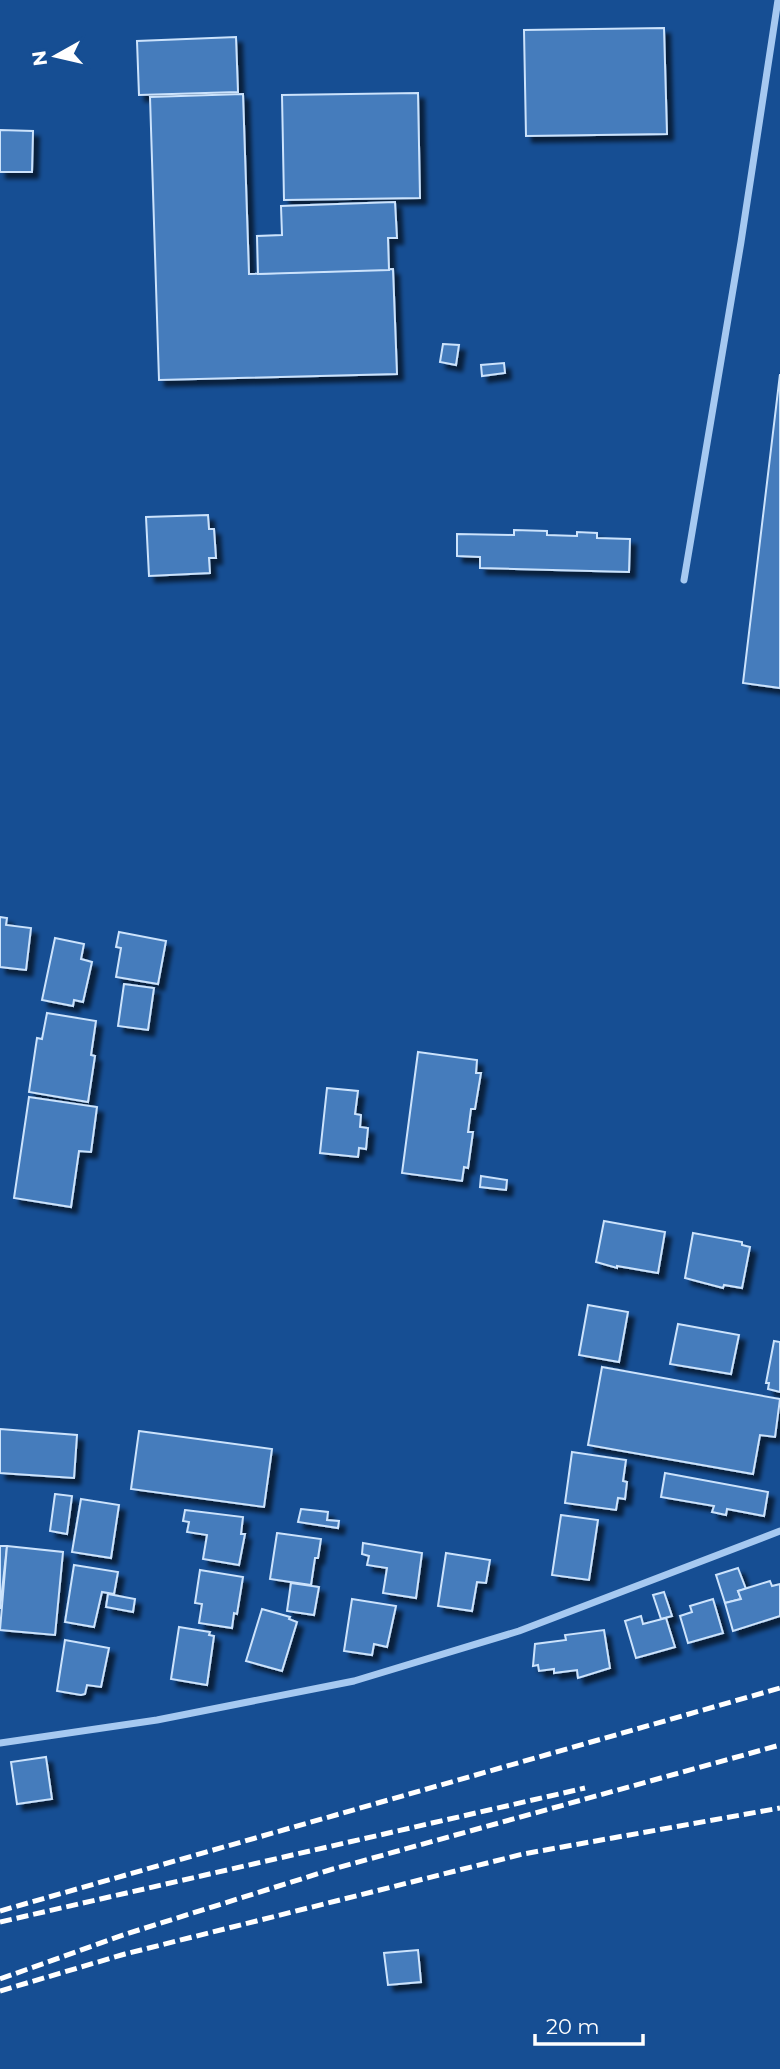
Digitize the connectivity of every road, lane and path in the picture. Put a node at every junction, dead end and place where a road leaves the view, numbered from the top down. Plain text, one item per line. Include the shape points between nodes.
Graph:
1 (778, 0) edge
2 (684, 580) dead end
3 (780, 1531) edge
4 (0, 1743) edge

1 - 2 street
3 - 4 street via 519,1631 354,1681 157,1720

